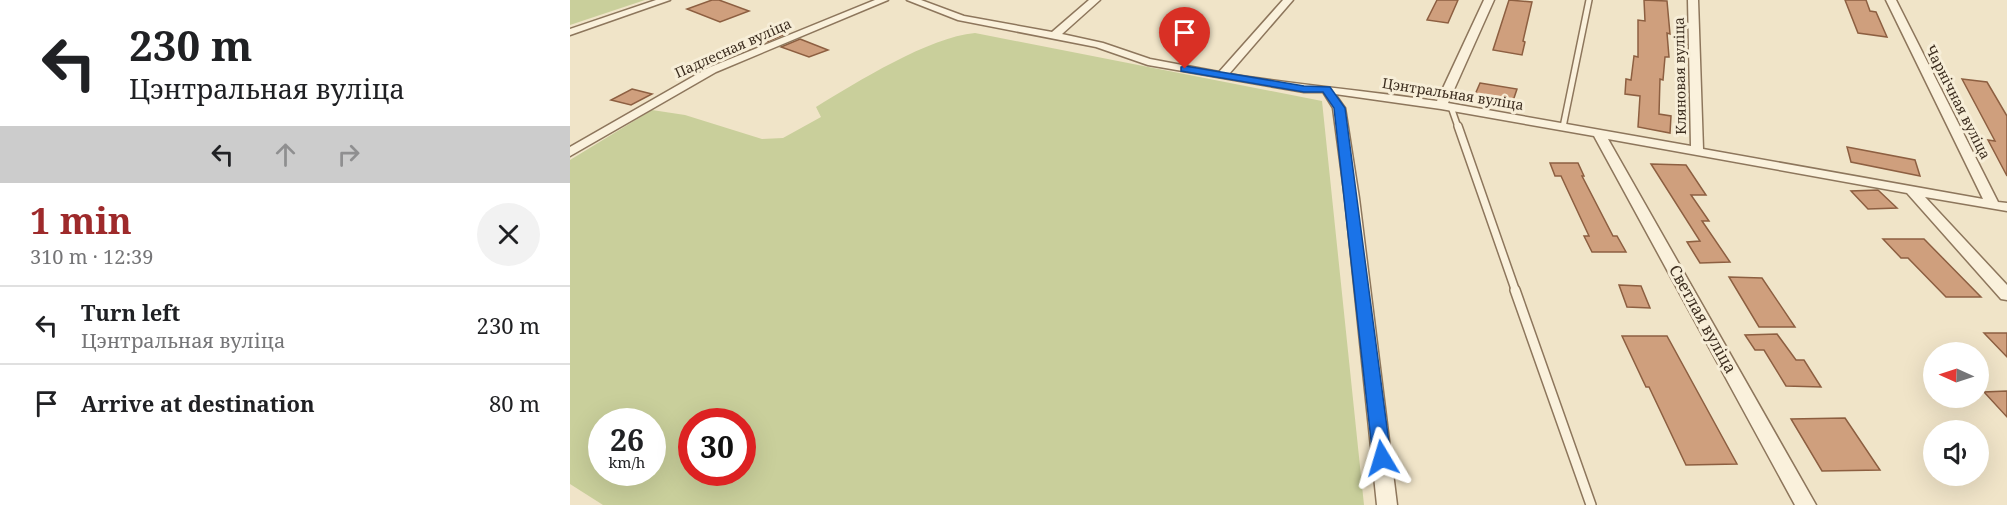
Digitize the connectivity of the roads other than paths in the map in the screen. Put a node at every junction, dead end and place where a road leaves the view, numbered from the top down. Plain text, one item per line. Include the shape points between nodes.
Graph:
1 (665, 0) edge
2 (883, 0) edge
3 (912, 0) edge
4 (1095, 0) edge
5 (1288, 0) edge
6 (1489, 0) edge
7 (1589, 0) edge
8 (1693, 0) edge
9 (1891, 0) edge
10 (570, 32) edge
11 (1054, 35) junction
12 (1222, 76) junction
13 (1326, 89) junction
14 (1446, 106) junction
15 (1563, 127) junction
16 (1599, 134) junction
17 (570, 152) edge
18 (1697, 152) junction
19 (1911, 190) junction
20 (1993, 205) junction
21 (2007, 207) edge
22 (2007, 295) edge
23 (1387, 505) edge
24 (1591, 505) edge
25 (1806, 505) edge

1 - 10 street
2 - 17 street, Падлесная вуліца via 712,70
3 - 11 street, Цэнтральная вуліца via 961,18
4 - 11 street
5 - 12 street
6 - 14 street
7 - 15 lane
8 - 18 street, Кляновая вуліца
9 - 20 street, Чарнічная вуліца
11 - 12 street, Цэнтральная вуліца via 1148,62
12 - 13 street, Цэнтральная вуліца
13 - 14 street, Цэнтральная вуліца
13 - 23 street via 1339,108
14 - 15 street, Цэнтральная вуліца
14 - 24 lane
15 - 16 street, Цэнтральная вуліца
16 - 18 street, Цэнтральная вуліца
16 - 25 street, Светлая вуліца
18 - 19 street, Цэнтральная вуліца
19 - 20 street, Цэнтральная вуліца
19 - 22 street
20 - 21 street

